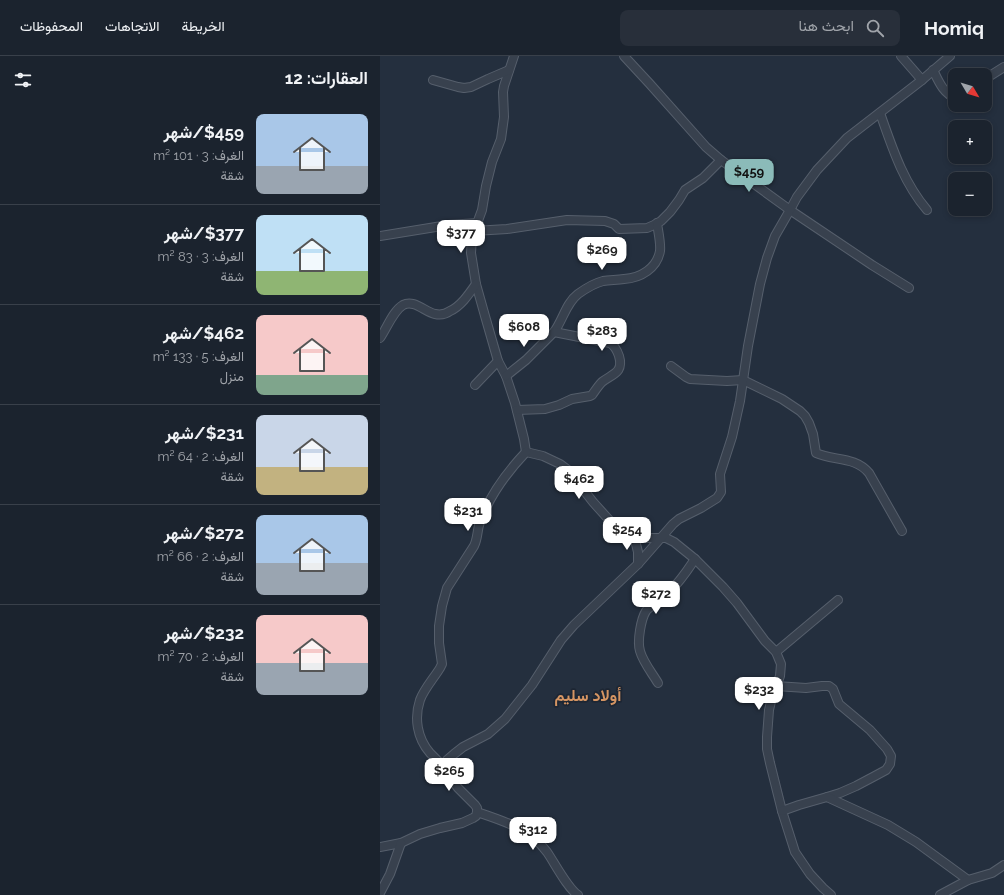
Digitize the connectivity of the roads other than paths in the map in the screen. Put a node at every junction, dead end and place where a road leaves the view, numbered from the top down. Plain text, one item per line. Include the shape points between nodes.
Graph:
1 (514, 56) edge
2 (624, 56) edge
3 (900, 56) edge
4 (950, 56) edge
5 (1004, 67) edge
6 (509, 70) junction
7 (934, 70) junction
8 (992, 75) edge
9 (433, 80) dead end
10 (922, 80) junction
11 (948, 94) edge
12 (880, 113) junction
13 (722, 160) junction
14 (790, 210) junction
15 (927, 210) dead end
16 (657, 223) junction
17 (476, 227) junction
18 (380, 236) edge
19 (476, 284) junction
20 (908, 288) dead end
21 (554, 332) junction
22 (380, 338) edge
23 (498, 361) junction
24 (671, 366) dead end
25 (506, 376) junction
26 (743, 380) junction
27 (475, 384) dead end
28 (517, 410) junction
29 (526, 452) junction
30 (902, 531) dead end
31 (634, 536) junction
32 (661, 538) junction
33 (695, 559) junction
34 (638, 564) junction
35 (838, 600) dead end
36 (776, 652) junction
37 (658, 683) dead end
38 (776, 686) junction
39 (443, 766) junction
40 (828, 797) junction
41 (782, 811) junction
42 (477, 812) junction
43 (401, 843) junction
44 (380, 847) edge
45 (1004, 865) edge
46 (968, 880) junction
47 (380, 893) edge
48 (578, 895) edge
49 (832, 895) edge
50 (940, 895) edge

1 - 6 street
2 - 13 street via 706,147
3 - 10 street
4 - 7 street
5 - 8 street
6 - 9 street via 464,88
6 - 17 street via 503,92 504,117 501,139 492,162
7 - 10 street
7 - 11 street
10 - 12 street
12 - 14 street via 847,138 827,159
12 - 15 street via 902,171
13 - 14 street
13 - 16 street via 703,178 685,190 670,212
14 - 20 street
14 - 26 street via 775,236 767,258
16 - 17 street via 647,228 619,229 605,221 567,220 507,229
16 - 21 street via 660,250 654,266 642,275 602,282 577,294 568,304
17 - 18 street via 461,224
17 - 19 street via 472,237 471,253
19 - 22 street via 458,306 443,314 435,314 409,303 404,304 396,311
19 - 23 street
21 - 25 street
21 - 28 street via 614,345 620,360 618,370 603,381 590,396 572,399 545,409
23 - 25 street
23 - 27 street
24 - 26 street via 690,379
25 - 28 street
26 - 30 street via 782,399 805,416 813,434 816,454 853,462 865,468
26 - 32 street via 732,437 720,474 721,492 717,498 679,519
28 - 29 street
29 - 31 street via 543,456 568,470 611,522
29 - 39 street via 487,506 479,524 477,540 447,588 442,606 439,626 442,664 420,699 417,723 418,731 429,752
31 - 32 street
31 - 34 street
32 - 33 street via 671,539
32 - 34 street
33 - 36 street via 737,603
33 - 37 street via 670,591 650,606 644,616 638,642 644,660
34 - 39 street via 561,640 532,685 505,719 488,734 463,747
35 - 36 street
36 - 38 street via 781,664
38 - 40 street via 833,688 840,704 887,749 890,764 886,770
38 - 41 street via 769,710 767,749
39 - 42 street via 458,788 477,808
40 - 41 street
40 - 46 street via 888,825
41 - 49 street via 795,852 810,874
42 - 43 street via 476,816 462,823 420,834
42 - 48 street via 511,825 536,839
43 - 44 street
43 - 47 street
45 - 46 street via 992,873
46 - 50 street

